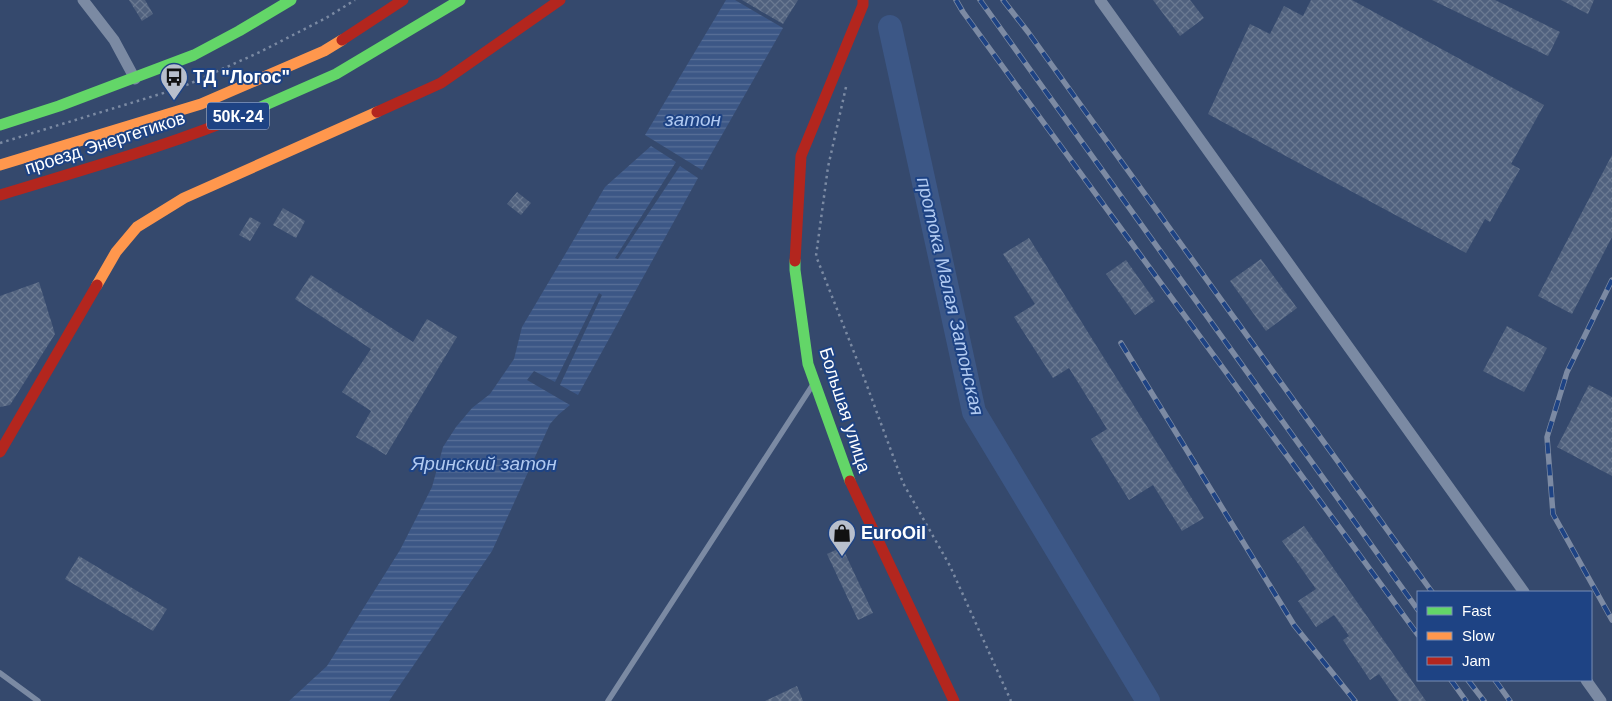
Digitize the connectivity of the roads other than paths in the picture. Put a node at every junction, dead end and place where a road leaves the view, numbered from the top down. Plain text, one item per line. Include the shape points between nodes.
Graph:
1 (83, 0) edge
2 (291, 0) edge
3 (403, 0) edge
4 (460, 0) edge
5 (560, 0) edge
6 (864, 0) edge
7 (1100, 0) edge
8 (135, 79) junction
9 (0, 126) edge
10 (0, 165) edge
11 (0, 195) edge
12 (814, 382) junction
13 (0, 452) edge
14 (1523, 591) edge
15 (0, 673) edge
16 (1587, 681) edge
17 (38, 701) edge
18 (608, 701) edge
19 (954, 701) edge
20 (1601, 701) edge

1 - 8 street via 114,40
2 - 8 main road via 194,55
3 - 10 main road, проезд Энергетиков / 50К-24 via 324,51 201,104
4 - 11 main road, проезд Энергетиков / 50К-24 via 336,74 211,128
5 - 13 main road via 441,83 184,198 137,227 116,252
6 - 12 main road, Большая улица via 801,156 795,270 808,364
7 - 14 street
8 - 9 main road
12 - 18 lane
12 - 19 main road, Большая улица via 846,472
15 - 17 lane
16 - 20 street

